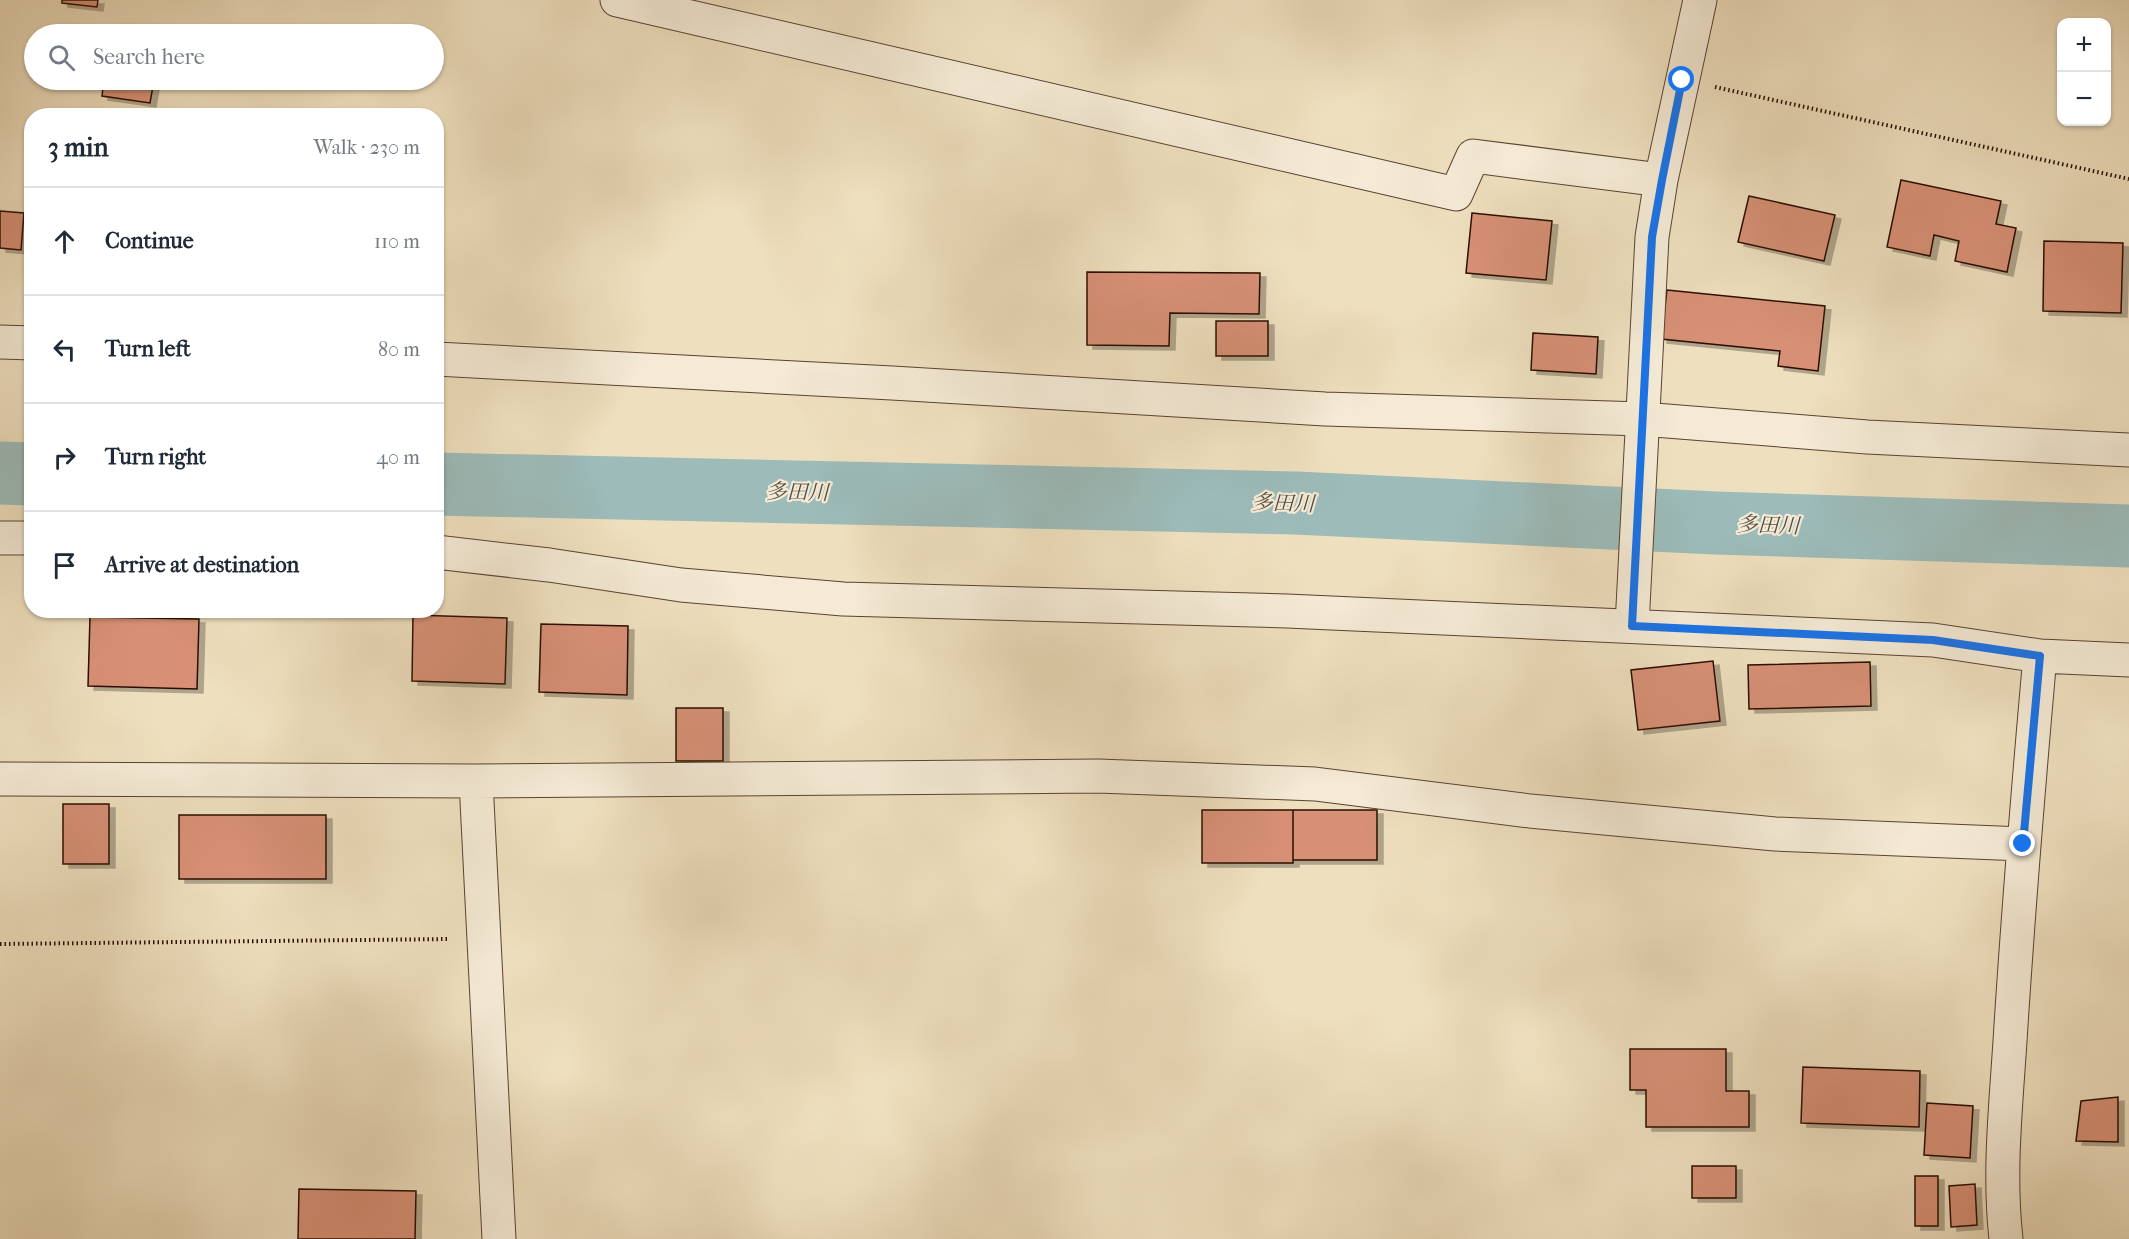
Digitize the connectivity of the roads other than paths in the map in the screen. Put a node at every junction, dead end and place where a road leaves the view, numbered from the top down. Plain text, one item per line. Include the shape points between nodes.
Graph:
1 (617, 0) edge
2 (1700, 0) edge
3 (1662, 180) junction
4 (0, 342) edge
5 (24, 343) edge
6 (444, 359) edge
7 (1642, 426) junction
8 (2129, 450) edge
9 (0, 538) edge
10 (24, 538) edge
11 (444, 553) edge
12 (1632, 618) junction
13 (2040, 656) junction
14 (2129, 660) edge
15 (0, 778) edge
16 (476, 781) junction
17 (2023, 844) junction
18 (499, 1239) edge
19 (2006, 1239) edge

1 - 3 street via 1456,194 1473,156
2 - 3 street
3 - 7 street via 1652,237
4 - 5 street
6 - 7 street
7 - 8 street
7 - 12 street
9 - 10 street
11 - 12 street via 681,585 843,599
12 - 13 street via 1933,640
13 - 14 street
13 - 17 street
15 - 16 street
16 - 17 street via 1098,776 1315,784 1530,811 1775,834
16 - 18 street
17 - 19 street via 2004,1145

